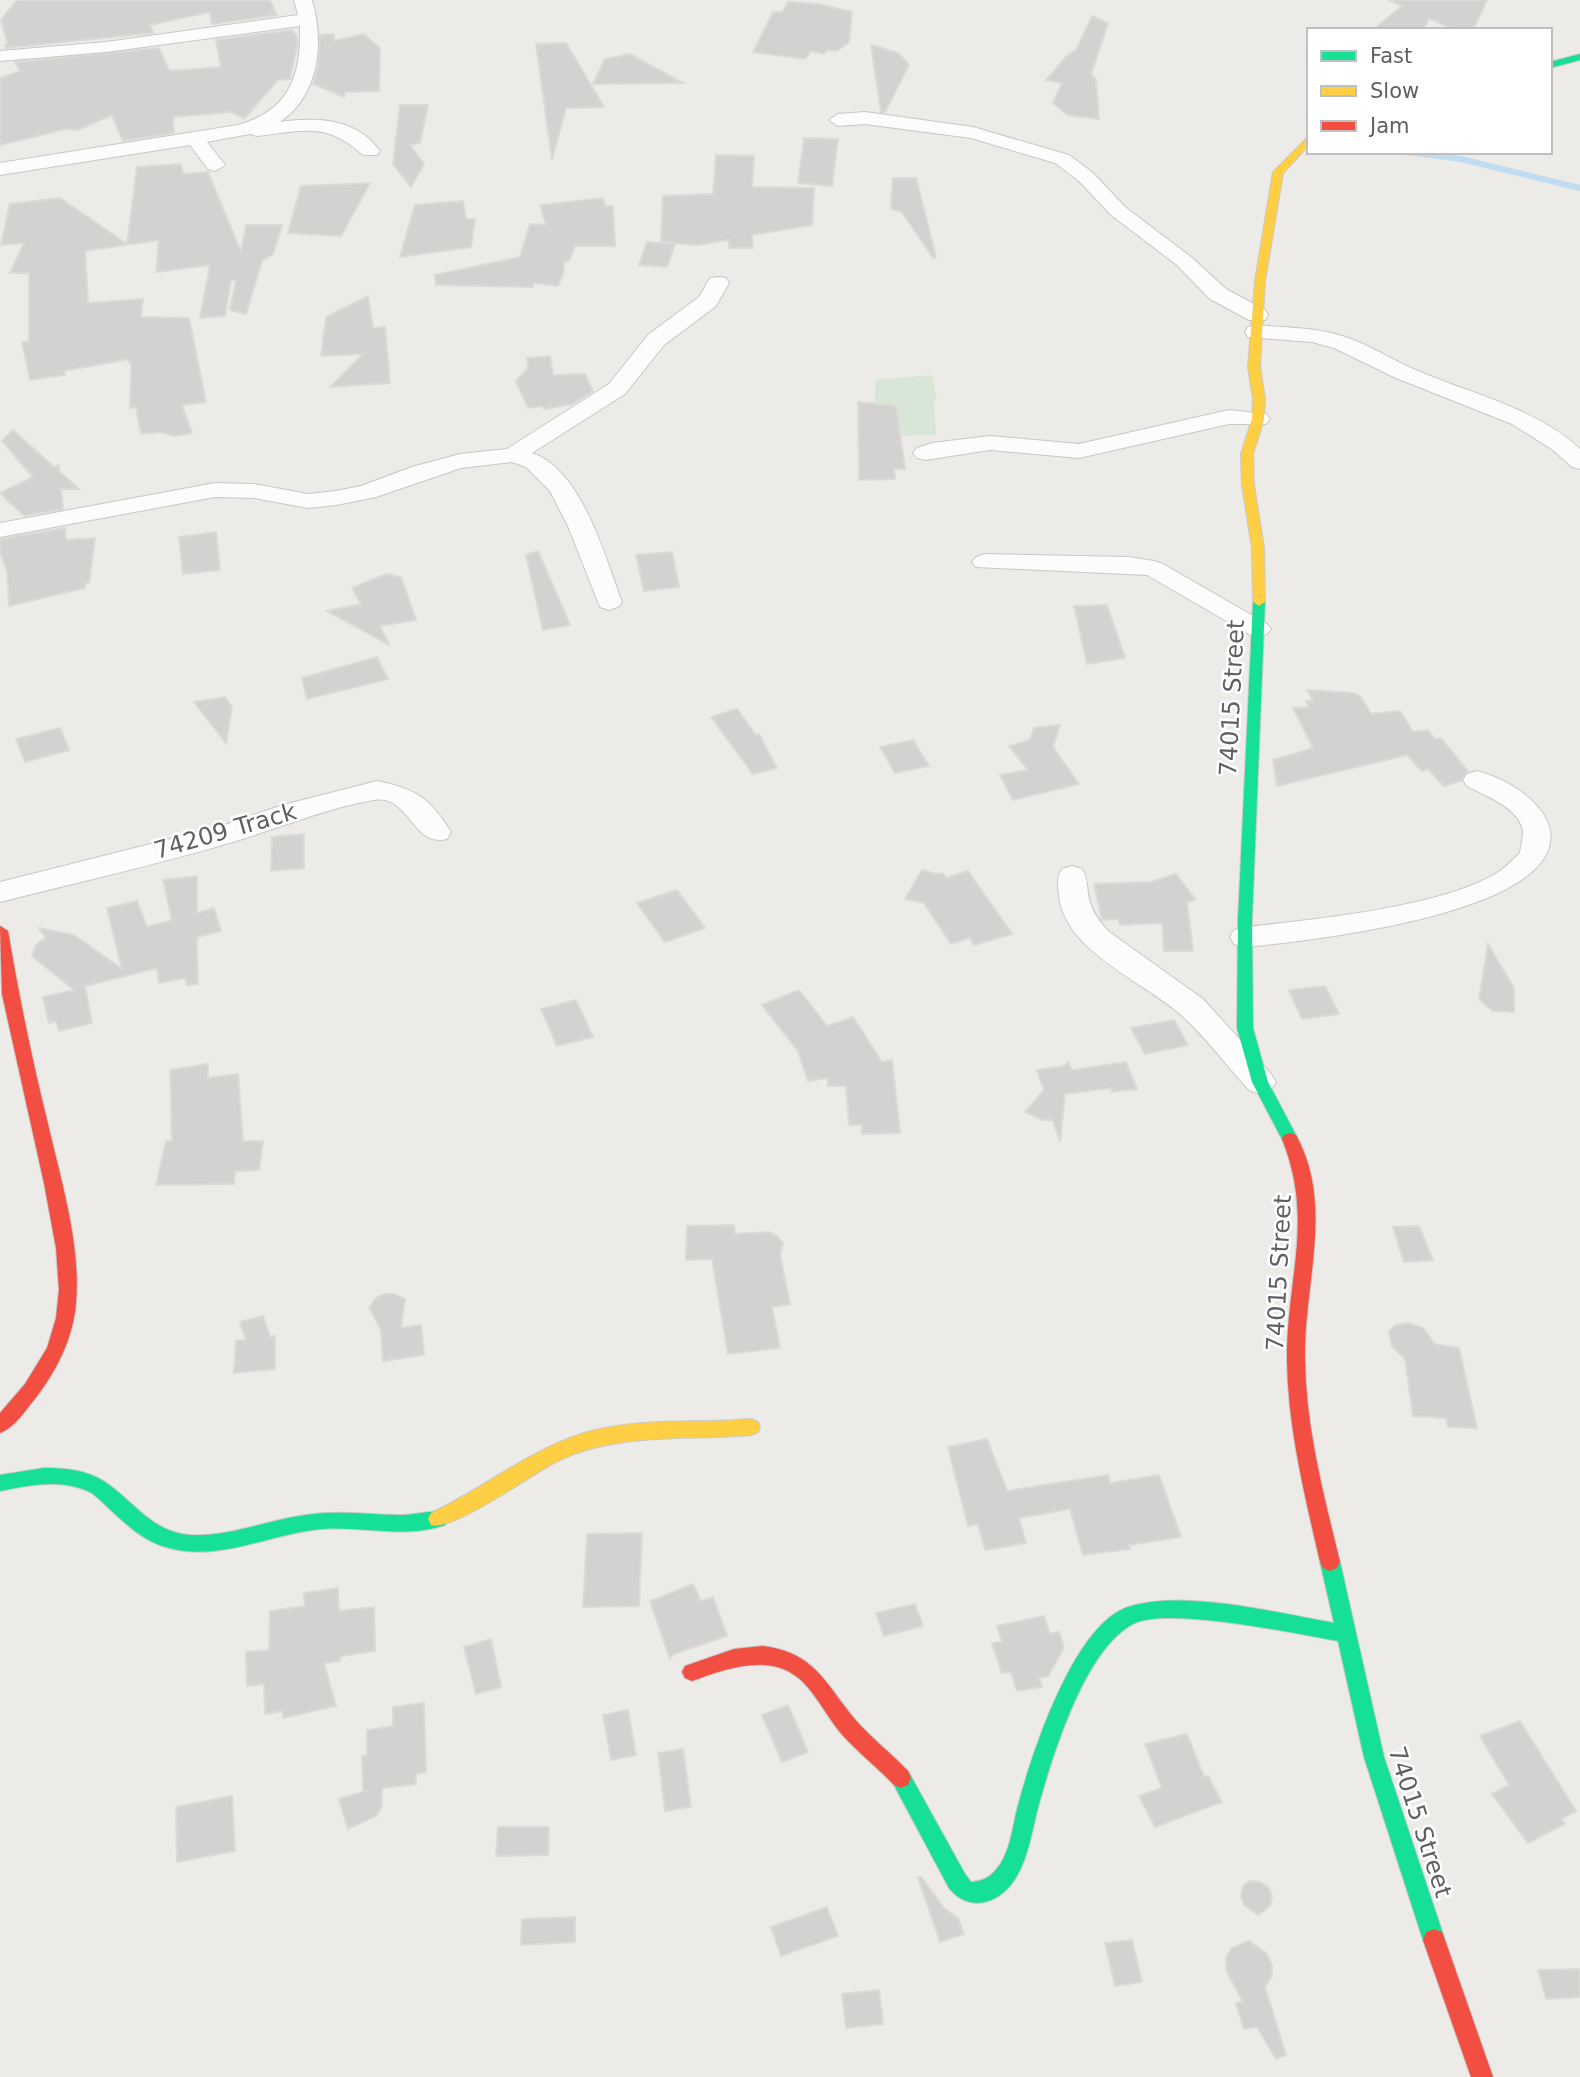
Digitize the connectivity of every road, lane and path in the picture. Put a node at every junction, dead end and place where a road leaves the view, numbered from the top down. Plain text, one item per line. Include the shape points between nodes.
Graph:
1 (303, 0) edge
2 (309, 19) junction
3 (0, 56) edge
4 (1580, 57) edge
5 (1552, 64) edge
6 (838, 120) dead end
7 (239, 131) junction
8 (194, 137) junction
9 (1307, 141) edge
10 (370, 151) dead end
11 (215, 165) dead end
12 (0, 169) edge
13 (718, 283) dead end
14 (1256, 324) junction
15 (1258, 419) junction
16 (925, 453) dead end
17 (513, 455) junction
18 (1580, 462) edge
19 (0, 530) edge
20 (985, 562) dead end
21 (609, 602) dead end
22 (1258, 629) junction
23 (1477, 780) dead end
24 (437, 832) dead end
25 (1072, 876) dead end
26 (0, 892) edge
27 (0, 931) edge
28 (1245, 937) junction
29 (1260, 1082) junction
30 (0, 1425) edge
31 (751, 1427) dead end
32 (0, 1483) edge
33 (1346, 1634) junction
34 (692, 1672) dead end
35 (1482, 2077) edge

1 - 2 street
2 - 3 street via 106,47
2 - 7 street via 308,50 296,96 268,121
4 - 5 street
6 - 14 street via 865,117 973,132 1050,153 1086,177 1118,211
7 - 8 street
7 - 10 street via 337,128
8 - 11 street
8 - 12 street
9 - 14 street, 74015 Street via 1278,172
13 - 17 street via 708,301 656,340 617,388
14 - 15 street, 74015 Street
14 - 18 street via 1338,341 1522,418 1549,434
15 - 16 street via 1229,417 1079,451 990,443
15 - 22 street, 74015 Street via 1247,454 1259,558
17 - 19 street via 460,461 336,498 308,501 254,491 215,490
17 - 21 street via 533,462 554,480 582,532
20 - 22 street via 1154,569
22 - 28 street, 74015 Street
23 - 28 street via 1520,804 1536,827 1537,853 1514,874 1475,895 1356,925
24 - 26 street, 74209 Track via 401,795 377,790
25 - 29 street via 1076,911 1094,937 1191,1006
27 - 30 street via 13,1010 47,1145 67,1282 56,1349 37,1383
28 - 29 street, 74015 Street via 1245,1028
29 - 33 street, 74015 Street via 1302,1161 1308,1210 1298,1397 1306,1458
31 - 32 street via 709,1433 643,1430 583,1441 437,1520 412,1525 324,1521 209,1542 151,1535 90,1483 65,1476
33 - 34 street via 1152,1609 1130,1615 1105,1632 1060,1714 1007,1871 996,1886 983,1893 966,1892 950,1875 901,1775 857,1738 816,1682 798,1666 758,1653
33 - 35 street, 74015 Street via 1389,1807

